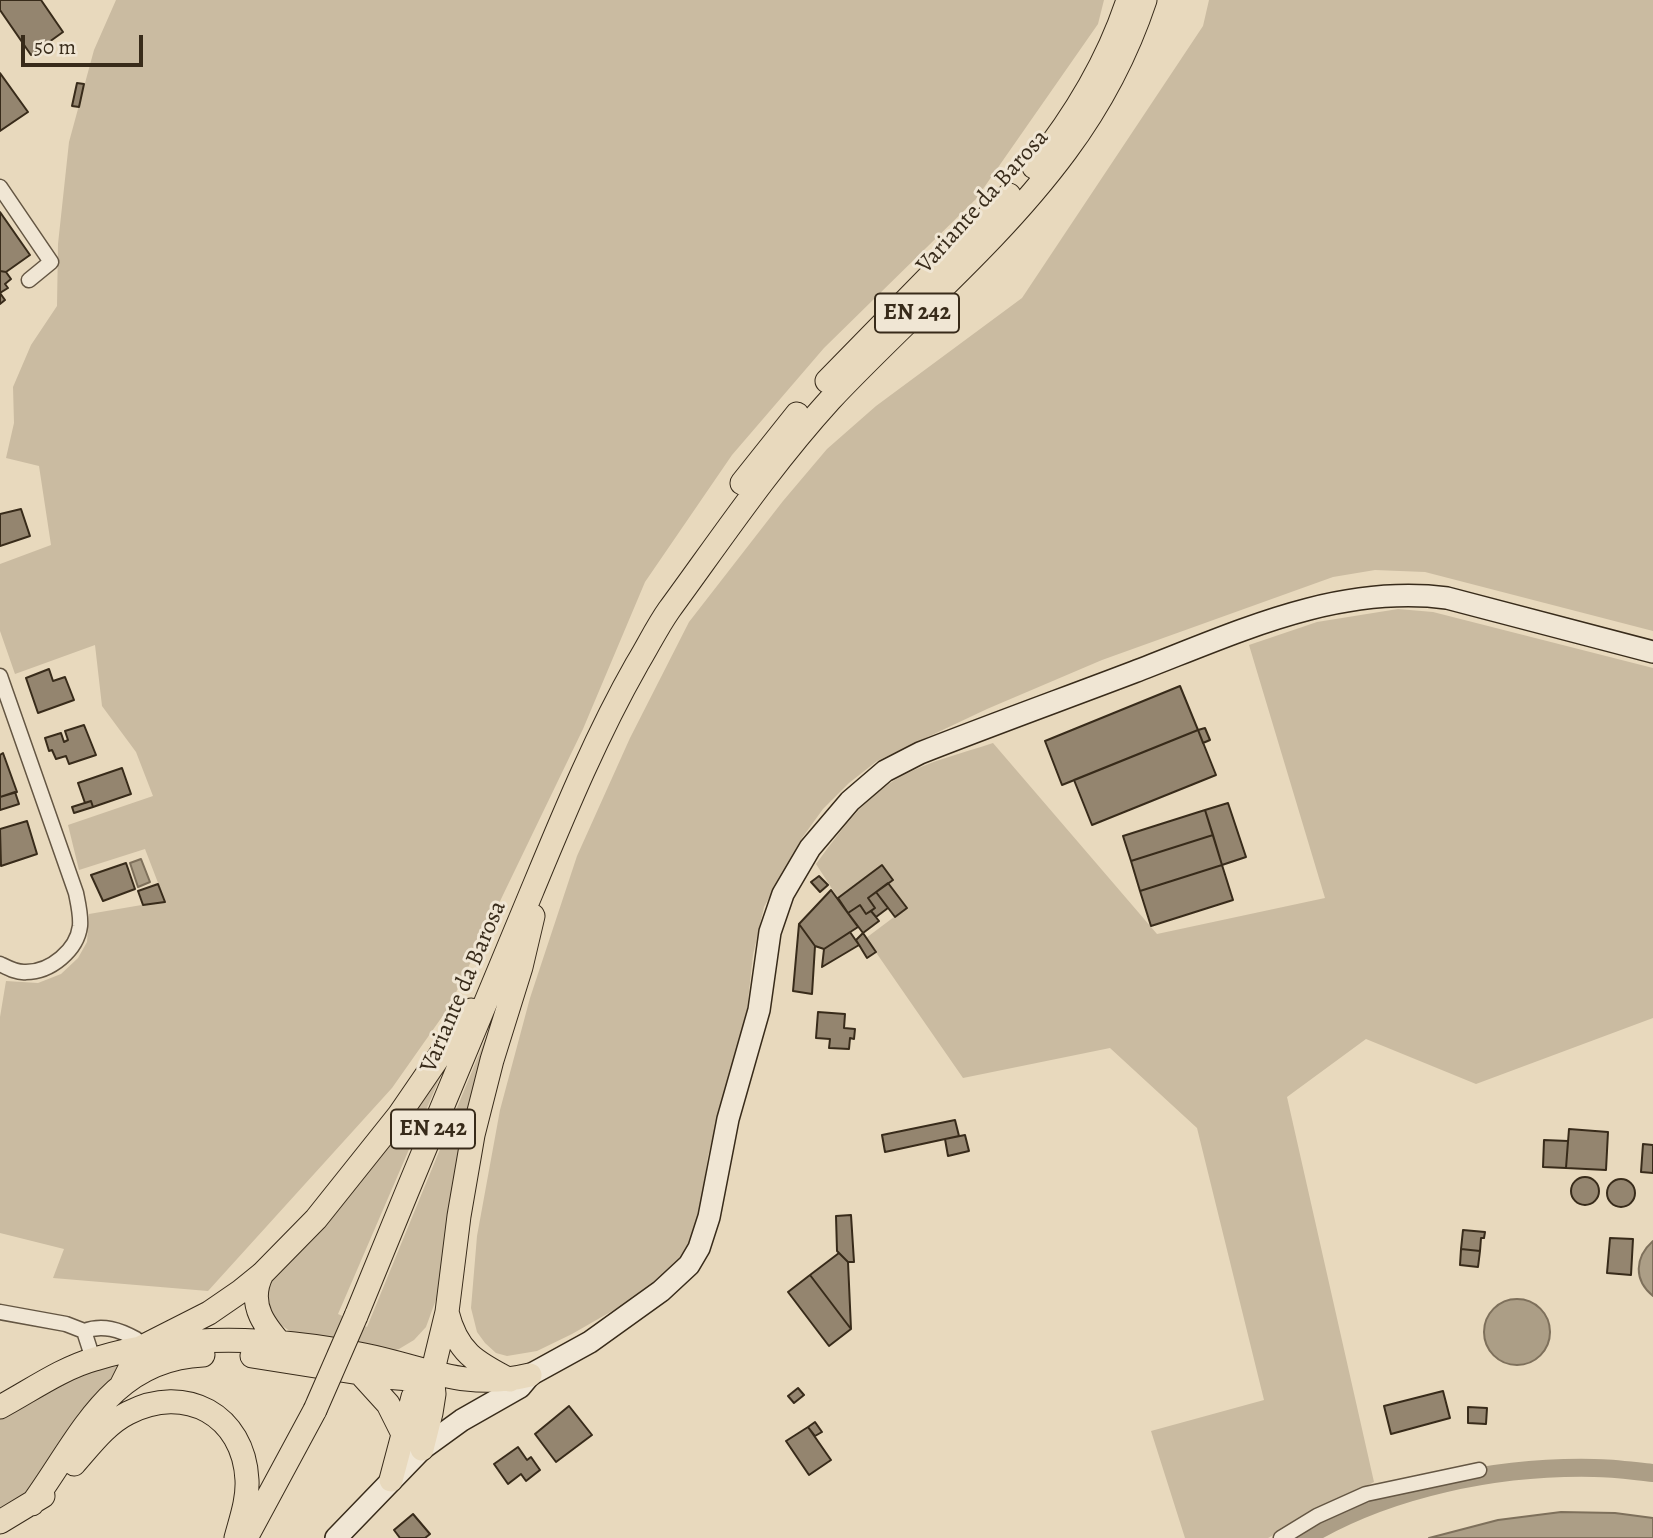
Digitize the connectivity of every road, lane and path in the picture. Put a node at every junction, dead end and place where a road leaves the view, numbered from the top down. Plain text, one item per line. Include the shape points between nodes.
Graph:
1 (1128, 0) edge
2 (1146, 0) edge
3 (0, 187) edge
4 (29, 280) dead end
5 (667, 612) junction
6 (1653, 652) edge
7 (0, 676) edge
8 (545, 862) junction
9 (511, 942) junction
10 (0, 964) edge
11 (262, 1274) junction
12 (0, 1312) edge
13 (447, 1312) junction
14 (85, 1331) junction
15 (280, 1343) junction
16 (141, 1348) junction
17 (93, 1359) junction
18 (305, 1363) junction
19 (358, 1371) junction
20 (432, 1374) junction
21 (520, 1378) junction
22 (122, 1384) junction
23 (0, 1407) edge
24 (403, 1434) junction
25 (422, 1449) junction
26 (1479, 1470) dead end
27 (391, 1480) junction
28 (32, 1504) junction
29 (0, 1522) edge
30 (236, 1538) edge
31 (246, 1538) edge
32 (336, 1538) edge
33 (1281, 1538) edge

1 - 5 main road, Variante da Barosa / EN 242 via 1100,67 1044,154 827,381 764,454 691,559
2 - 5 main road, Variante da Barosa / EN 242 via 1114,74 1057,163 810,423
3 - 4 street via 51,262
5 - 8 main road, Variante da Barosa / EN 242 via 623,689
6 - 21 main road via 1447,598 1390,595 1347,600 1269,620 920,753 885,771 834,819 810,848 783,894 770,932 759,1010 728,1119 709,1217 694,1257 683,1273 590,1342
7 - 10 street via 76,893 80,925 67,953 43,968 26,972
8 - 9 main road, Variante da Barosa / EN 242
8 - 13 main road via 521,967 479,1111
9 - 11 main road via 434,1067 377,1144 316,1219
9 - 31 main road, Variante da Barosa / EN 242, bridge via 315,1410
11 - 15 main road via 255,1300
11 - 16 main road via 209,1313
12 - 14 street
13 - 20 main road
13 - 21 main road via 454,1336 475,1361
14 - 16 street via 107,1328 136,1339
14 - 17 street
15 - 16 main road via 194,1342
15 - 18 main road
15 - 20 main road via 363,1355
16 - 17 main road
16 - 22 main road
17 - 23 main road
18 - 19 main road
18 - 22 main road via 245,1355 197,1356 147,1367
19 - 20 main road via 385,1377
19 - 24 main road via 388,1404
20 - 21 main road via 472,1381
20 - 24 main road via 413,1397
20 - 25 main road via 434,1394
21 - 25 main road via 520,1387
22 - 28 main road via 87,1423
24 - 27 main road
25 - 27 main road
26 - 33 street via 1366,1494
27 - 32 main road
28 - 29 main road
28 - 30 main road via 119,1418 159,1402 192,1404 225,1423 243,1456 246,1496

